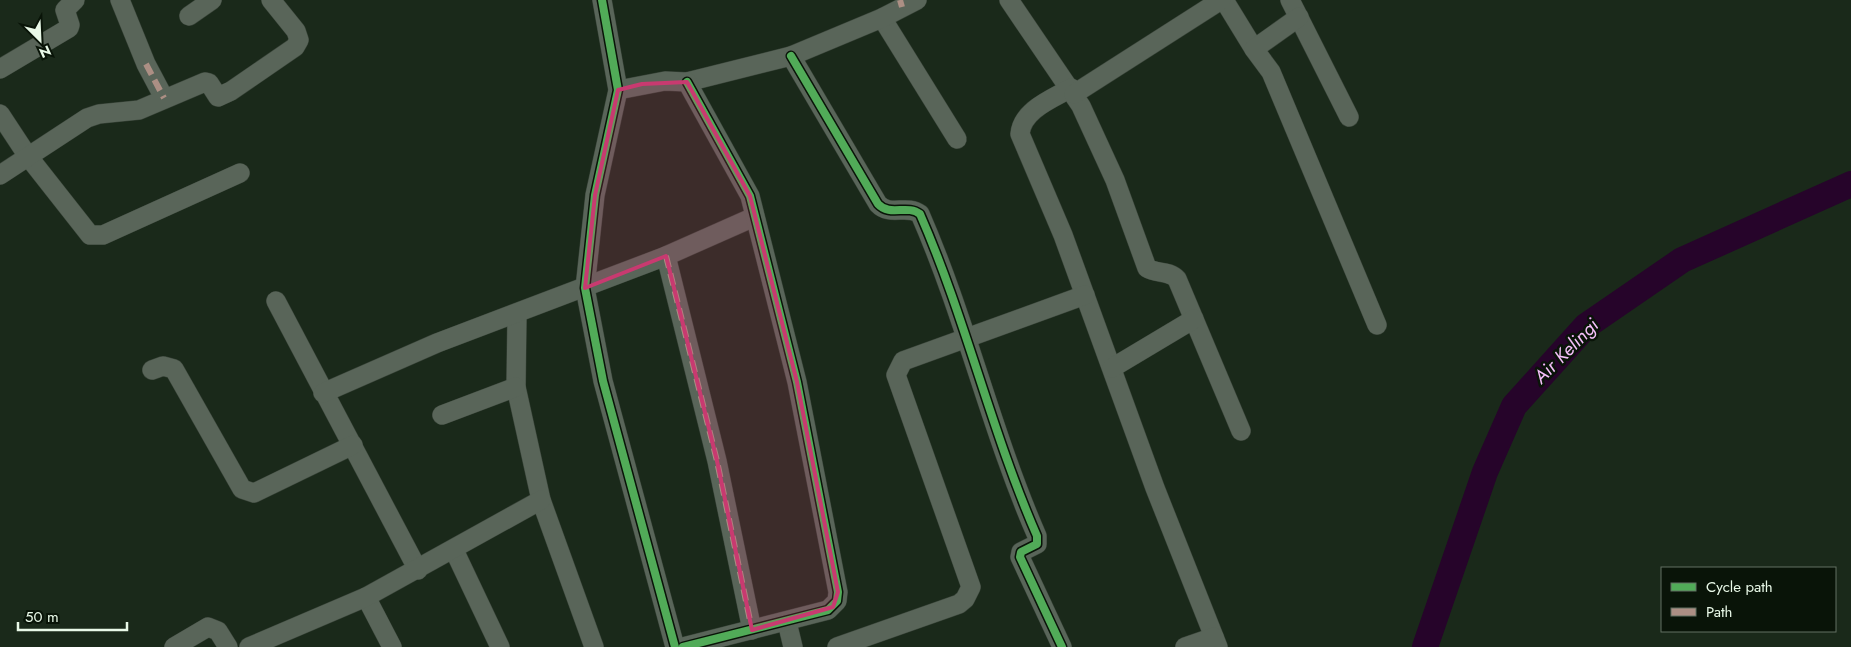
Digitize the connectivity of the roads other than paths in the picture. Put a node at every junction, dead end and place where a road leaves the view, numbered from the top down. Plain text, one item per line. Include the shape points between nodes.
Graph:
1 (76, 0) edge
2 (120, 0) edge
3 (212, 0) edge
4 (271, 0) edge
5 (602, 0) edge
6 (1009, 0) edge
7 (1222, 0) edge
8 (1290, 0) edge
9 (906, 2) edge
10 (189, 16) dead end
11 (1299, 17) junction
12 (882, 18) junction
13 (1254, 50) junction
14 (791, 56) junction
15 (0, 69) edge
16 (687, 82) junction
17 (618, 90) junction
18 (1072, 91) junction
19 (164, 98) junction
20 (0, 114) edge
21 (1349, 117) dead end
22 (957, 139) dead end
23 (27, 155) junction
24 (240, 173) dead end
25 (0, 175) edge
26 (754, 217) junction
27 (666, 256) junction
28 (585, 288) junction
29 (1085, 295) junction
30 (276, 301) dead end
31 (517, 315) junction
32 (1194, 319) junction
33 (1377, 325) dead end
34 (967, 336) junction
35 (1112, 368) junction
36 (152, 370) dead end
37 (516, 387) junction
38 (323, 393) junction
39 (442, 415) dead end
40 (1241, 431) dead end
41 (352, 446) junction
42 (541, 500) junction
43 (454, 550) junction
44 (418, 570) junction
45 (366, 597) junction
46 (787, 622) junction
47 (752, 630) junction
48 (1216, 642) edge
49 (174, 647) edge
50 (228, 647) edge
51 (249, 647) edge
52 (392, 647) edge
53 (500, 647) edge
54 (594, 647) edge
55 (675, 647) edge
56 (683, 647) edge
57 (793, 647) edge
58 (836, 647) edge
59 (1062, 647) edge
60 (1185, 647) edge

1 - 15 street via 65,10 69,28
2 - 19 street
3 - 10 street
4 - 19 street via 299,36 295,46 220,97 207,82
5 - 17 street
6 - 18 street
7 - 13 street
7 - 18 street
8 - 11 street
9 - 12 street
11 - 13 street
11 - 21 street
12 - 14 street
12 - 22 street
13 - 33 street via 1271,72
14 - 16 street
14 - 34 street via 878,204 886,211 914,210 920,214
16 - 17 street via 665,81
16 - 26 street via 750,196
17 - 28 street via 595,195
18 - 29 street via 1029,113 1023,120 1020,134
18 - 32 street via 1115,180 1147,268 1174,275
19 - 23 street via 139,110 87,118
20 - 23 street
23 - 24 street via 84,230 97,236
23 - 25 street
26 - 27 street
26 - 46 street via 797,382 838,592 833,607
27 - 28 street
27 - 47 street via 717,461
28 - 31 street
28 - 55 street via 603,380
29 - 34 street
29 - 35 street
30 - 38 street
31 - 37 street
31 - 38 street via 437,344
32 - 35 street
32 - 40 street
34 - 58 street via 903,361 896,375 969,578 969,593 959,604
34 - 59 street via 1017,489 1038,539 1037,544 1022,552 1020,557
35 - 48 street
36 - 41 street via 163,366 174,369 242,489 248,492 254,493
37 - 39 street
37 - 42 street
38 - 41 street
41 - 44 street
42 - 43 street
42 - 54 street
43 - 44 street
43 - 53 street
44 - 45 street
45 - 51 street
45 - 52 street
46 - 47 street
46 - 57 street
47 - 56 street
48 - 60 street
49 - 50 street via 208,628 218,631

